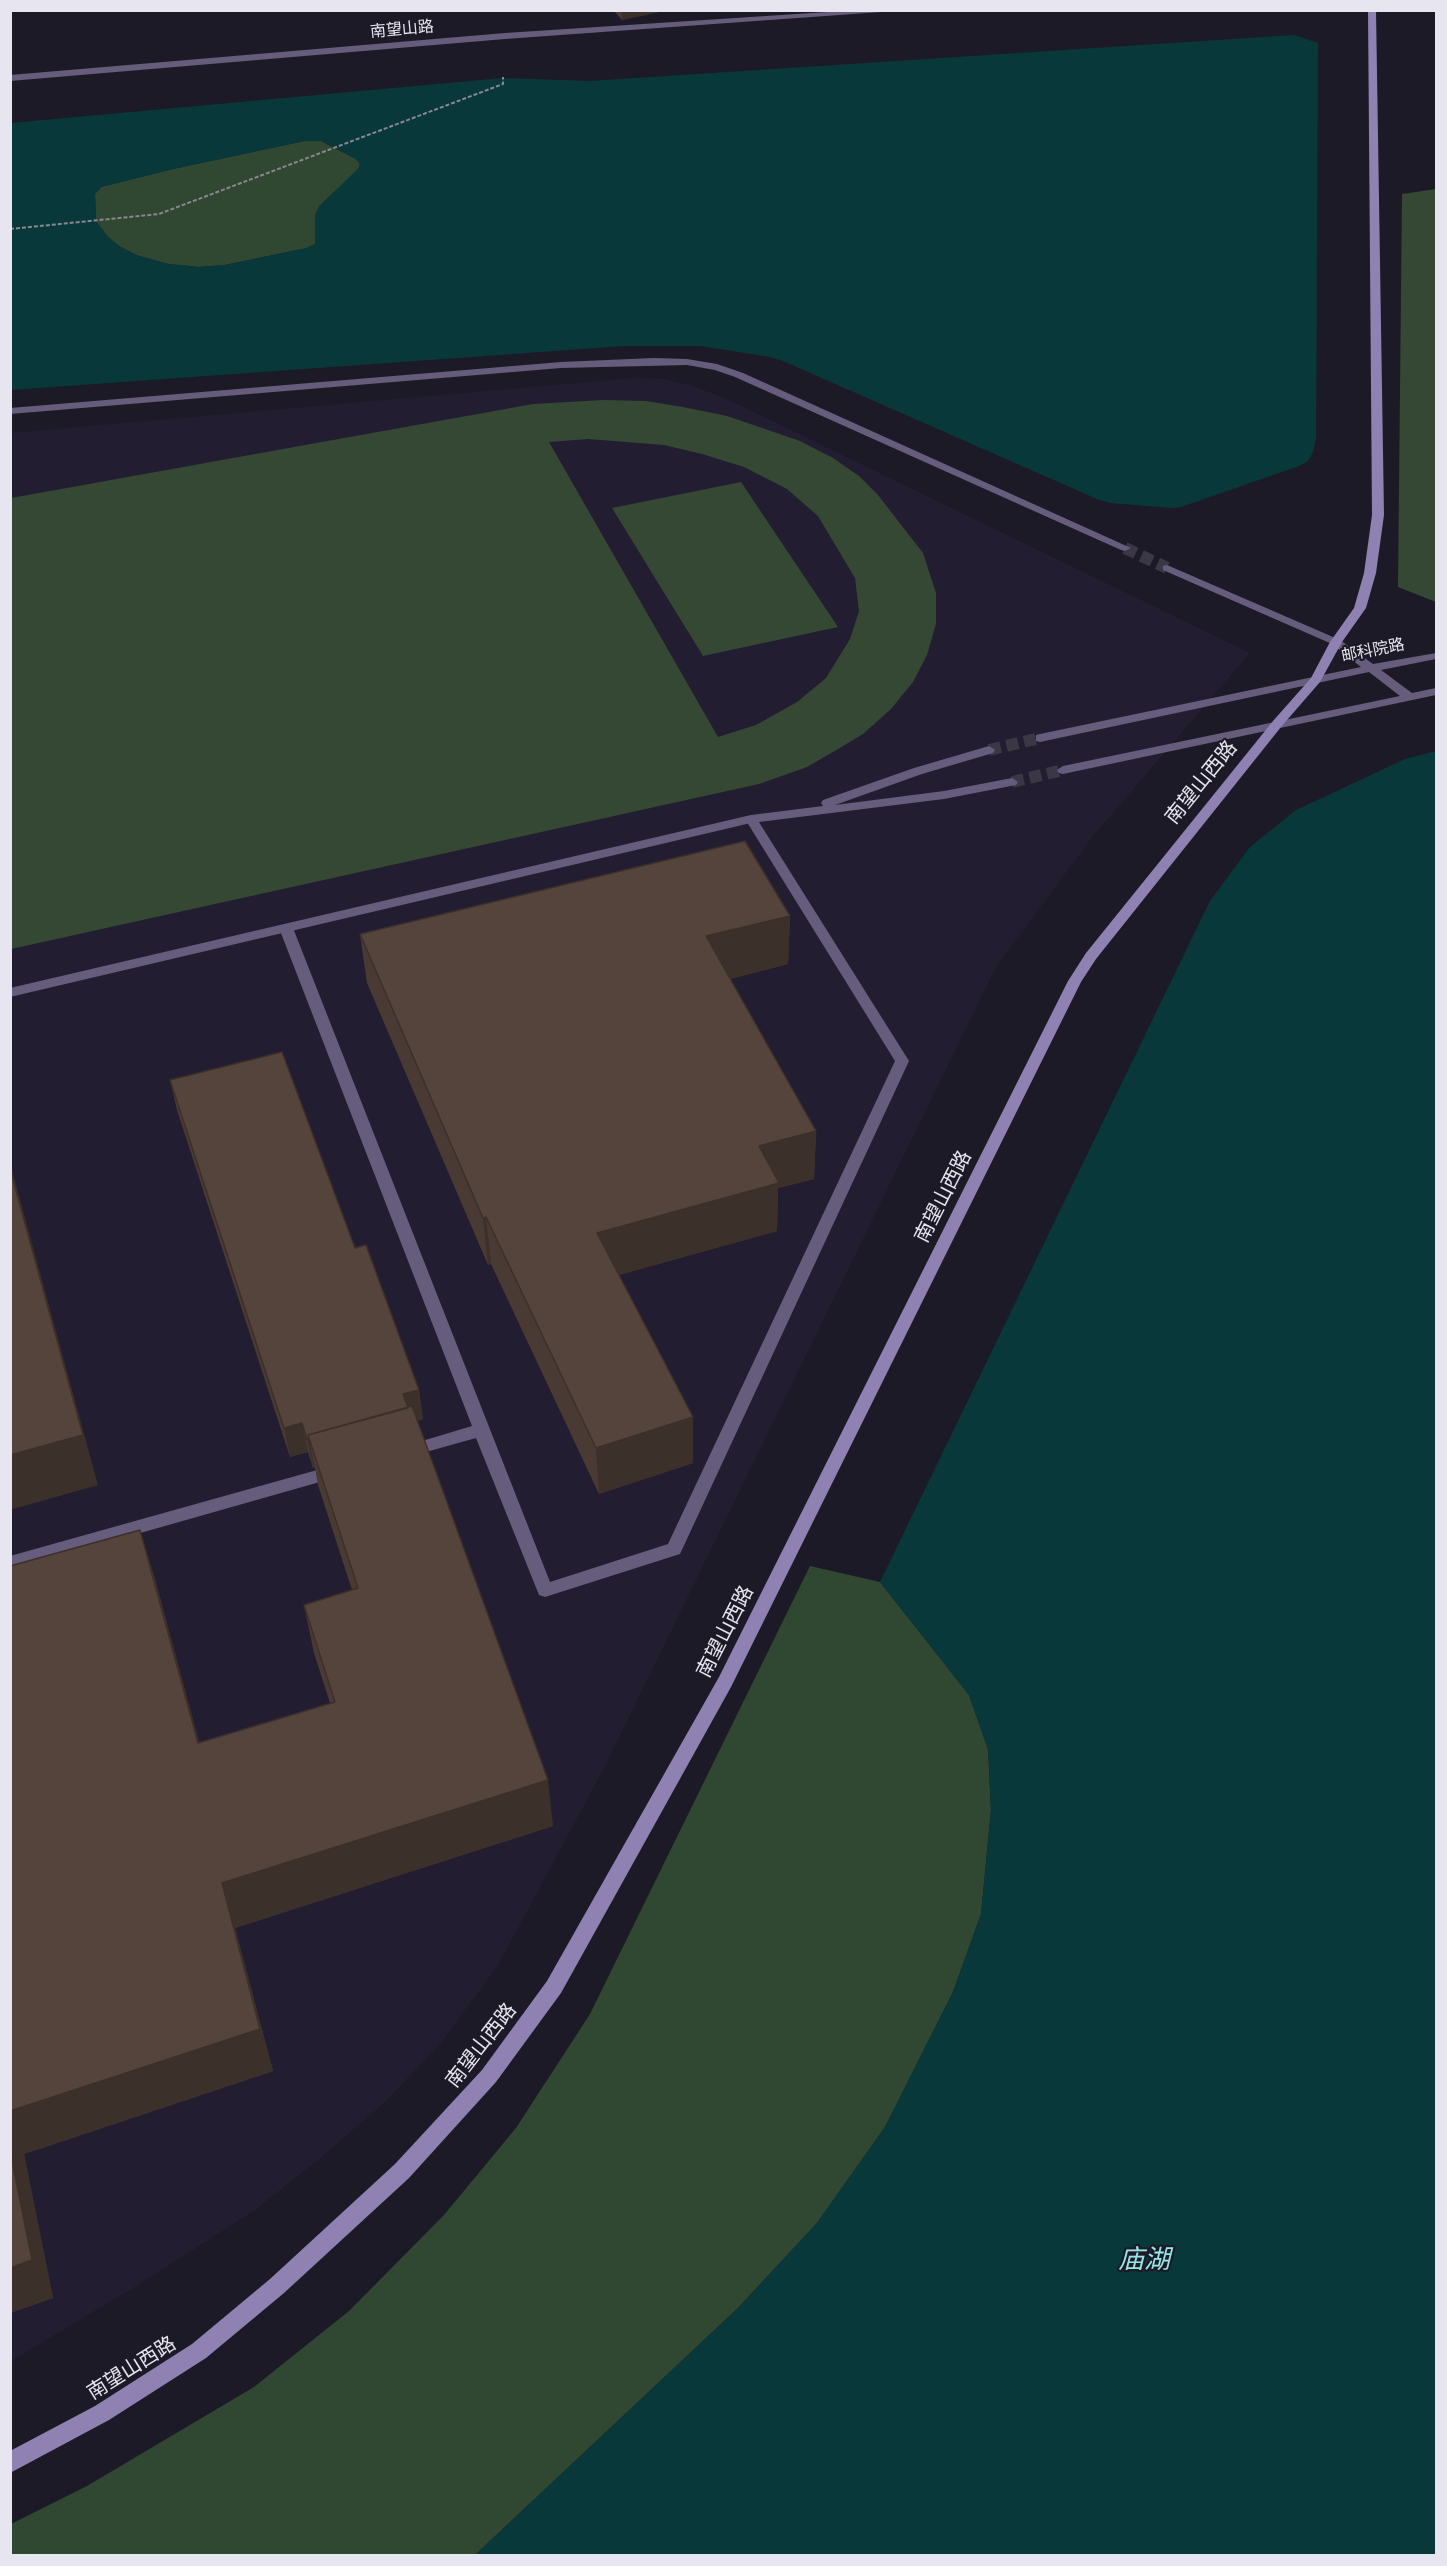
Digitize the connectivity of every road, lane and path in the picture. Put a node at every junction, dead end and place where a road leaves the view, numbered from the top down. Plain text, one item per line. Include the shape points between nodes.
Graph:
1 (905, 10) edge
2 (1372, 10) edge
3 (10, 78) edge
4 (503, 78) dead end
5 (10, 229) edge
6 (10, 411) edge
7 (1125, 548) tunnel mouth
8 (1167, 568) tunnel mouth
9 (1336, 642) junction
10 (1437, 656) edge
11 (1371, 668) junction
12 (1316, 679) junction
13 (1437, 692) edge
14 (1409, 697) junction
15 (1277, 724) junction
16 (1040, 738) tunnel mouth
17 (989, 750) tunnel mouth
18 (1063, 771) tunnel mouth
19 (1012, 782) tunnel mouth
20 (798, 813) junction
21 (751, 819) junction
22 (286, 928) junction
23 (10, 993) edge
24 (481, 1430) junction
25 (389, 1456) edge
26 (355, 1466) edge
27 (10, 1563) edge
28 (10, 2463) edge

1 - 3 street, 南望山路 via 505,36
2 - 9 street, 南望山西路 via 1378,515 1370,573 1360,608
4 - 5 path via 503,84 159,214
6 - 7 street via 561,365 687,362 739,375
8 - 9 street
9 - 11 street
9 - 12 street, 南望山西路
10 - 11 street, 邮科院路
11 - 12 street, 邮科院路
11 - 14 street
12 - 15 street, 南望山西路
12 - 16 street, 邮科院路
13 - 14 street
14 - 15 street
15 - 18 street
15 - 28 street, 南望山西路 via 1075,981 725,1682 554,1987 515,2041 489,2076 402,2171 277,2286 199,2351 102,2413
17 - 20 street
19 - 20 street via 944,795
20 - 21 street
21 - 22 street
21 - 24 street via 902,1061 674,1549 545,1590
22 - 23 street
22 - 24 street
24 - 25 street
26 - 27 street

